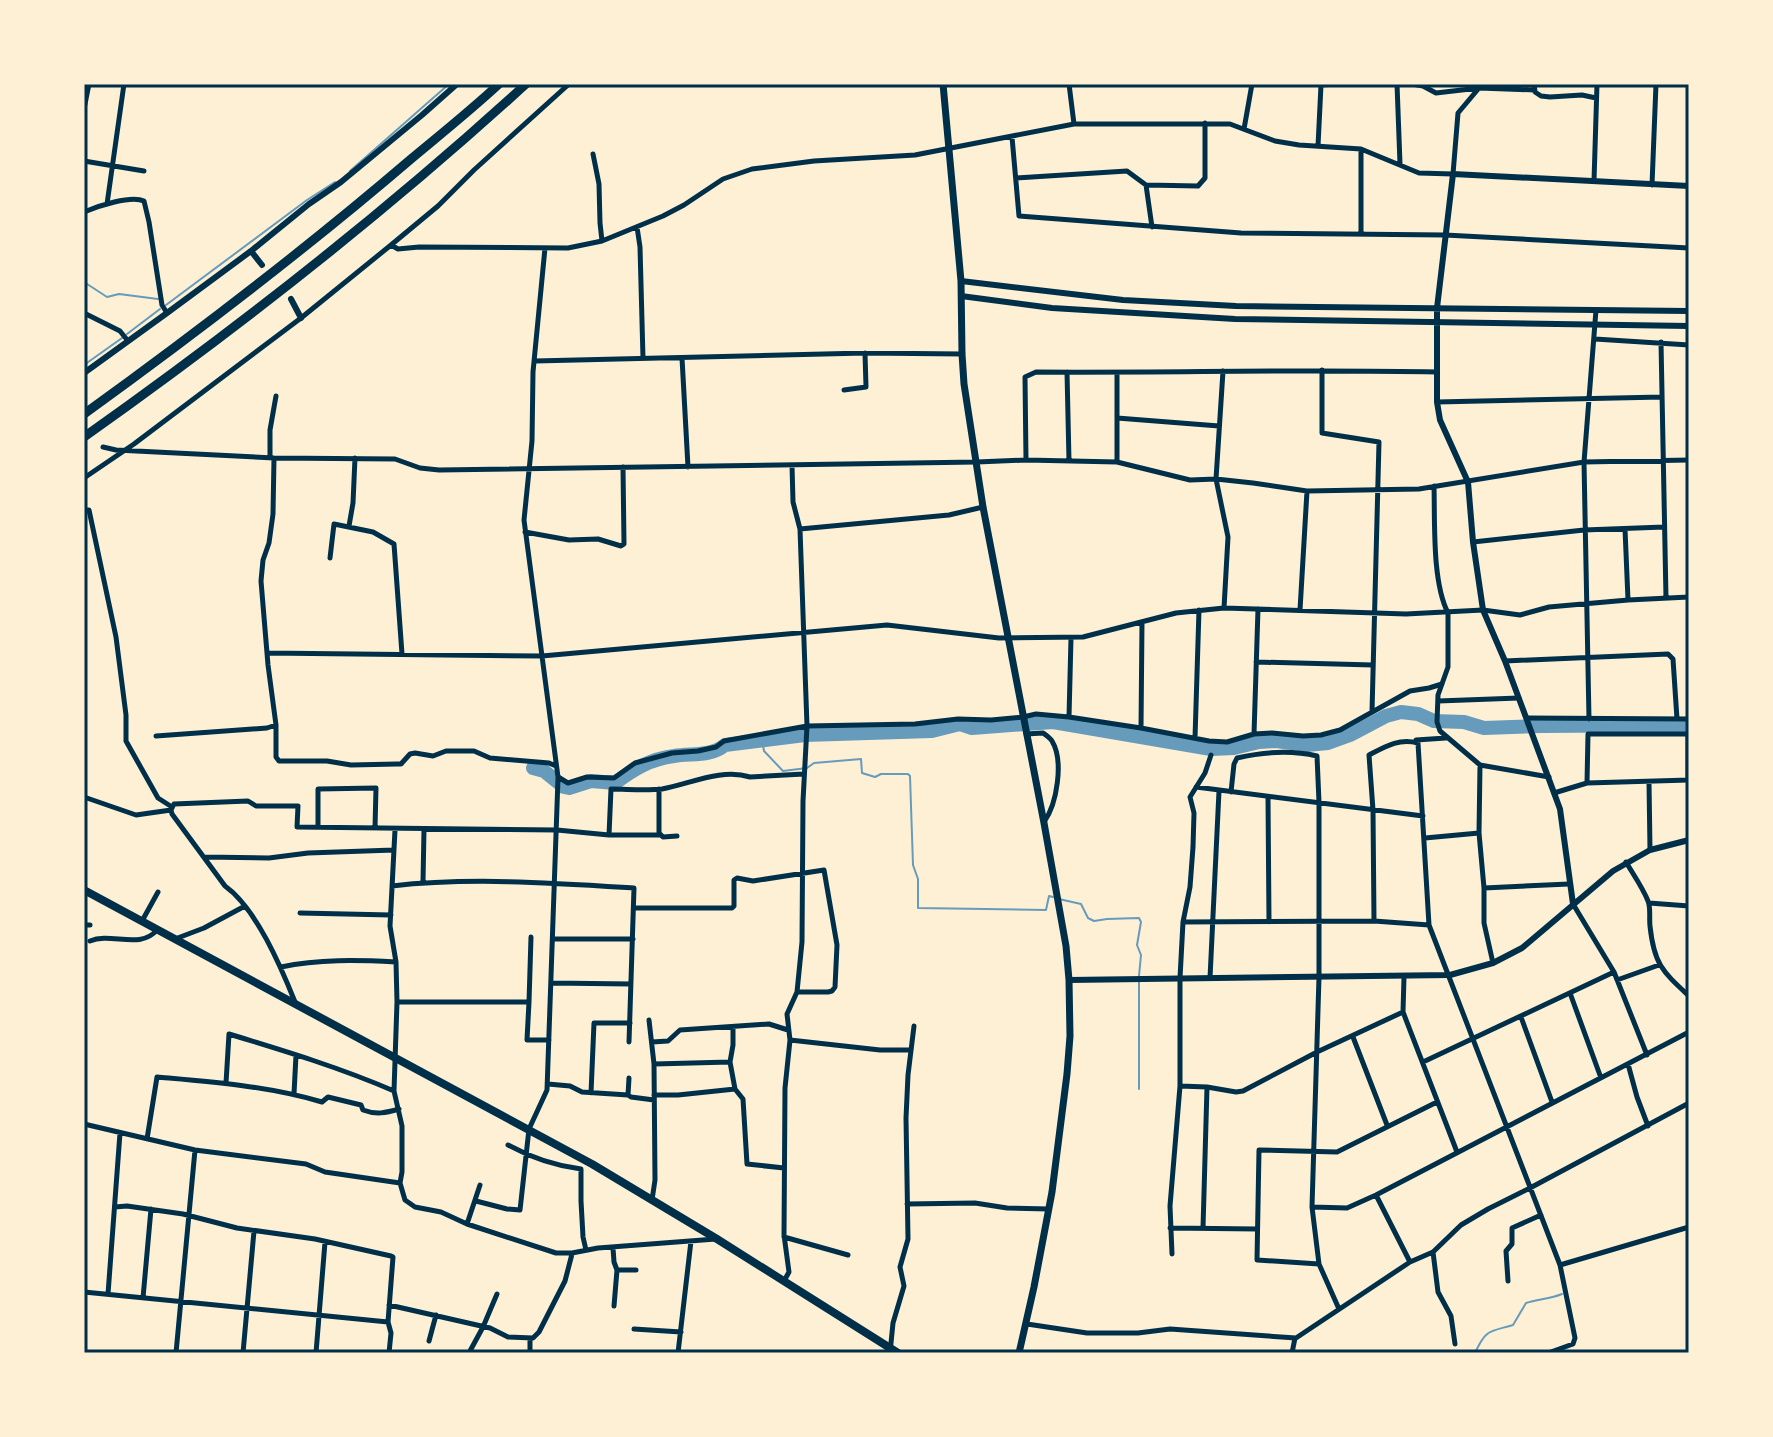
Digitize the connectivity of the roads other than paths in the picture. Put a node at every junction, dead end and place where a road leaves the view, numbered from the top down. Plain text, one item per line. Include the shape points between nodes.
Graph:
1 (89, 84) edge
2 (124, 84) edge
3 (457, 84) edge
4 (499, 84) edge
5 (526, 84) edge
6 (569, 84) edge
7 (943, 84) edge
8 (1069, 84) edge
9 (1252, 84) edge
10 (1336, 84) edge
11 (1397, 84) edge
12 (1412, 84) edge
13 (1597, 84) edge
14 (1656, 84) edge
15 (1479, 86) edge
16 (1534, 87) edge
17 (1596, 98) junction
18 (84, 109) edge
19 (1205, 123) junction
20 (1074, 124) junction
21 (1244, 129) junction
22 (1012, 136) junction
23 (1318, 146) junction
24 (950, 148) junction
25 (1361, 149) junction
26 (593, 154) dead end
27 (84, 161) edge
28 (1400, 164) junction
29 (113, 166) junction
30 (144, 171) dead end
31 (1453, 174) junction
32 (1016, 178) junction
33 (1594, 181) junction
34 (1146, 185) junction
35 (1652, 185) junction
36 (1689, 186) edge
37 (107, 204) junction
38 (84, 212) edge
39 (637, 227) junction
40 (1152, 227) junction
41 (1361, 234) junction
42 (1445, 235) junction
43 (602, 241) junction
44 (391, 245) junction
45 (545, 248) junction
46 (1689, 248) edge
47 (251, 251) junction
48 (262, 265) dead end
49 (961, 281) junction
50 (961, 296) junction
51 (291, 299) dead end
52 (1437, 308) junction
53 (1596, 310) junction
54 (1689, 311) edge
55 (84, 313) edge
56 (167, 313) junction
57 (301, 318) junction
58 (1437, 323) junction
59 (1595, 326) junction
60 (1689, 326) edge
61 (1595, 339) junction
62 (128, 341) junction
63 (1661, 342) junction
64 (1689, 345) edge
65 (865, 353) junction
66 (962, 354) junction
67 (643, 358) junction
68 (682, 358) junction
69 (535, 361) junction
70 (1322, 370) junction
71 (1223, 371) junction
72 (1067, 372) junction
73 (1437, 372) junction
74 (84, 373) edge
75 (1117, 373) junction
76 (844, 390) dead end
77 (276, 396) dead end
78 (1662, 397) junction
79 (1589, 399) junction
80 (1437, 402) junction
81 (84, 414) edge
82 (1117, 418) junction
83 (1219, 426) junction
84 (84, 437) edge
85 (103, 447) dead end
86 (125, 451) junction
87 (272, 458) junction
88 (355, 458) junction
89 (1026, 460) junction
90 (1689, 460) edge
91 (1069, 461) junction
92 (1663, 461) junction
93 (977, 462) junction
94 (1117, 462) junction
95 (1584, 462) junction
96 (792, 465) junction
97 (623, 467) junction
98 (688, 467) junction
99 (528, 470) junction
100 (84, 478) edge
101 (1216, 479) junction
102 (1468, 482) junction
103 (1434, 486) junction
104 (1377, 490) junction
105 (1307, 491) junction
106 (983, 507) junction
107 (84, 510) edge
108 (349, 526) junction
109 (1664, 527) junction
110 (800, 529) junction
111 (1625, 529) junction
112 (1584, 530) junction
113 (525, 532) junction
114 (1473, 542) junction
115 (330, 558) dead end
116 (1689, 597) edge
117 (1666, 598) junction
118 (1628, 600) junction
119 (1586, 604) junction
120 (1224, 608) junction
121 (1258, 609) junction
122 (1199, 610) junction
123 (1300, 610) junction
124 (1483, 610) junction
125 (1374, 612) junction
126 (1448, 613) junction
127 (1142, 622) junction
128 (804, 633) junction
129 (1008, 638) junction
130 (1071, 638) junction
131 (267, 653) junction
132 (402, 654) junction
133 (542, 656) junction
134 (1587, 657) junction
135 (1505, 661) junction
136 (1256, 662) junction
137 (1373, 665) junction
138 (1442, 684) junction
139 (1519, 698) junction
140 (1438, 701) junction
141 (1371, 713) junction
142 (1023, 717) junction
143 (1069, 717) junction
144 (1589, 719) junction
145 (1677, 719) junction
146 (1689, 719) edge
147 (1528, 720) junction
148 (276, 725) junction
149 (807, 726) junction
150 (1141, 728) junction
151 (1025, 734) junction
152 (1254, 734) junction
153 (156, 736) dead end
154 (1195, 738) junction
155 (1447, 738) junction
156 (1415, 741) junction
157 (1211, 755) dead end
158 (1480, 765) junction
159 (557, 766) junction
160 (804, 774) junction
161 (558, 777) junction
162 (1549, 777) junction
163 (1689, 780) edge
164 (1649, 782) junction
165 (1587, 783) junction
166 (1196, 787) junction
167 (659, 789) junction
168 (1219, 791) junction
169 (1231, 792) junction
170 (1554, 793) junction
171 (84, 797) edge
172 (1268, 797) junction
173 (1319, 802) junction
174 (172, 808) junction
175 (1373, 810) junction
176 (1423, 816) junction
177 (1044, 823) junction
178 (318, 827) junction
179 (375, 828) junction
180 (424, 829) junction
181 (395, 830) junction
182 (557, 830) junction
183 (1479, 833) junction
184 (609, 835) junction
185 (660, 835) junction
186 (677, 836) dead end
187 (1425, 838) junction
188 (1689, 840) edge
189 (394, 850) junction
190 (1650, 850) junction
191 (203, 857) junction
192 (1626, 862) junction
193 (802, 872) junction
194 (423, 882) junction
195 (555, 883) junction
196 (1569, 884) junction
197 (392, 886) junction
198 (1484, 888) junction
199 (84, 890) edge
200 (158, 892) dead end
201 (1649, 903) junction
202 (1573, 904) junction
203 (245, 906) junction
204 (1689, 906) edge
205 (634, 908) junction
206 (300, 913) dead end
207 (391, 915) junction
208 (142, 921) junction
209 (1319, 921) junction
210 (1374, 921) junction
211 (1183, 922) junction
212 (1213, 922) junction
213 (1269, 922) junction
214 (1429, 925) junction
215 (158, 929) junction
216 (531, 937) dead end
217 (175, 939) junction
218 (553, 939) junction
219 (633, 939) junction
220 (90, 941) dead end
221 (396, 962) junction
222 (1493, 963) junction
223 (1659, 965) junction
224 (281, 967) junction
225 (1614, 972) junction
226 (1450, 975) junction
227 (1319, 977) junction
228 (1404, 977) junction
229 (1180, 978) junction
230 (1210, 978) junction
231 (1069, 980) junction
232 (1617, 980) junction
233 (551, 983) junction
234 (631, 984) junction
235 (797, 992) junction
236 (1570, 993) junction
237 (1689, 996) edge
238 (397, 1002) junction
239 (529, 1002) junction
240 (296, 1004) junction
241 (1403, 1012) junction
242 (1521, 1017) junction
243 (649, 1020) dead end
244 (630, 1023) junction
245 (914, 1026) dead end
246 (733, 1027) junction
247 (788, 1030) junction
248 (1689, 1032) edge
249 (1353, 1037) junction
250 (1474, 1039) junction
251 (549, 1040) junction
252 (790, 1040) junction
253 (629, 1042) dead end
254 (652, 1042) junction
255 (911, 1050) junction
256 (1317, 1052) junction
257 (296, 1055) junction
258 (1647, 1055) junction
259 (394, 1058) junction
260 (730, 1062) junction
261 (1423, 1062) junction
262 (654, 1064) junction
263 (1628, 1064) junction
264 (629, 1078) dead end
265 (1601, 1078) junction
266 (226, 1083) junction
267 (548, 1084) junction
268 (1180, 1086) junction
269 (1207, 1087) junction
270 (735, 1089) junction
271 (394, 1091) junction
272 (591, 1093) junction
273 (294, 1094) junction
274 (628, 1095) junction
275 (654, 1097) junction
276 (1437, 1102) junction
277 (1552, 1102) junction
278 (1689, 1103) edge
279 (399, 1109) junction
280 (84, 1124) edge
281 (1387, 1126) junction
282 (1648, 1126) junction
283 (1507, 1127) junction
284 (529, 1129) junction
285 (120, 1133) junction
286 (147, 1139) junction
287 (508, 1145) dead end
288 (195, 1150) junction
289 (1313, 1152) junction
290 (1457, 1152) junction
291 (526, 1154) junction
292 (574, 1154) junction
293 (570, 1168) junction
294 (784, 1168) junction
295 (400, 1183) junction
296 (480, 1185) dead end
297 (1530, 1188) junction
298 (1376, 1195) junction
299 (652, 1200) junction
300 (476, 1201) junction
301 (907, 1204) junction
302 (115, 1207) junction
303 (1312, 1207) junction
304 (151, 1209) junction
305 (1049, 1209) junction
306 (189, 1215) junction
307 (1541, 1215) junction
308 (467, 1224) junction
309 (1689, 1227) edge
310 (1170, 1228) junction
311 (1203, 1228) junction
312 (1257, 1229) junction
313 (254, 1231) junction
314 (784, 1237) junction
315 (717, 1239) junction
316 (691, 1241) junction
317 (325, 1242) junction
318 (613, 1248) junction
319 (586, 1250) junction
320 (1433, 1252) junction
321 (572, 1253) junction
322 (1172, 1254) dead end
323 (848, 1255) dead end
324 (1410, 1262) junction
325 (1319, 1264) junction
326 (1560, 1265) junction
327 (617, 1270) junction
328 (636, 1270) dead end
329 (784, 1281) junction
330 (1508, 1281) dead end
331 (84, 1292) edge
332 (108, 1294) junction
333 (497, 1294) dead end
334 (143, 1298) junction
335 (181, 1302) junction
336 (389, 1305) junction
337 (614, 1306) dead end
338 (247, 1308) junction
339 (1339, 1309) junction
340 (319, 1315) junction
341 (436, 1315) junction
342 (388, 1322) junction
343 (1027, 1324) junction
344 (483, 1327) junction
345 (634, 1329) dead end
346 (681, 1332) junction
347 (1296, 1338) junction
348 (530, 1339) junction
349 (429, 1341) dead end
350 (1455, 1344) dead end
351 (470, 1351) dead end
352 (893, 1352) edge
353 (176, 1353) edge
354 (243, 1353) edge
355 (316, 1353) edge
356 (389, 1353) edge
357 (530, 1353) edge
358 (678, 1353) edge
359 (1019, 1353) edge
360 (1292, 1353) edge
361 (1548, 1353) edge

1 - 18 street
2 - 29 street
3 - 47 street
4 - 81 highway via 285,264
5 - 84 highway via 296,279
6 - 44 street
7 - 24 main road
8 - 20 street
9 - 21 street
10 - 23 street via 1321,85
11 - 28 street
12 - 15 street via 1436,93
13 - 17 street
14 - 35 street
15 - 16 street
15 - 31 street via 1458,113
16 - 17 street via 1541,96
17 - 33 street
19 - 20 street
19 - 21 street
19 - 34 street via 1205,178 1198,186
20 - 22 street
21 - 23 street via 1275,141
22 - 24 street
22 - 32 street
23 - 25 street
24 - 39 street via 744,171
24 - 49 main road
25 - 28 street
25 - 41 street
26 - 43 street
27 - 29 street
28 - 31 street via 1419,173
29 - 30 street
29 - 37 street
31 - 33 street
31 - 42 street
32 - 34 street via 1127,171
32 - 40 street via 1019,216
33 - 35 street
34 - 40 street
35 - 36 street
37 - 38 street
37 - 56 street via 144,201
39 - 43 street
39 - 67 street
40 - 41 street
41 - 42 street
42 - 46 street
42 - 52 street
43 - 45 street
44 - 45 street
44 - 57 street
45 - 69 street
47 - 48 street
47 - 56 street
49 - 50 main road
49 - 52 street via 1123,300
50 - 58 street via 1052,308 1235,319
50 - 66 main road
51 - 57 street
52 - 53 street
52 - 58 street
53 - 54 street
53 - 59 street
55 - 62 street
56 - 62 street
57 - 86 street
58 - 59 street
58 - 73 street
59 - 60 street
59 - 61 street
61 - 63 street
61 - 79 street
62 - 74 street
63 - 64 street
63 - 78 street
65 - 66 street
65 - 68 street
65 - 76 street via 866,387
66 - 93 main road
67 - 68 street
67 - 69 street
68 - 98 street
69 - 99 street
70 - 71 street
70 - 73 street
70 - 104 street via 1322,433 1379,442
71 - 75 street
71 - 83 street
72 - 75 street
72 - 89 street via 1025,377
72 - 91 street
73 - 80 street
75 - 82 street
77 - 87 street
78 - 79 street
78 - 92 street
79 - 80 street
79 - 95 street
80 - 102 street
82 - 83 street
82 - 94 street
83 - 101 street
85 - 86 street
86 - 87 street
86 - 100 street
87 - 88 street
87 - 131 street via 273,514 261,574
88 - 99 street via 395,459 429,470
88 - 108 street
89 - 91 street
89 - 93 street
90 - 92 street
91 - 94 street
92 - 95 street
92 - 109 street
93 - 96 street
93 - 106 main road
94 - 101 street via 1190,480
95 - 102 street
95 - 112 street
96 - 98 street
96 - 110 street
97 - 98 street
97 - 99 street
97 - 113 street via 621,546
99 - 113 street
101 - 105 street
101 - 120 street via 1228,537
102 - 103 street
102 - 114 street
103 - 104 street
103 - 126 street via 1438,576
104 - 105 street
104 - 125 street
105 - 123 street
106 - 110 street
106 - 129 main road
107 - 174 street via 89,510 116,637 126,741 158,798
108 - 115 street via 333,525
108 - 132 street via 376,533 395,546
109 - 111 street
109 - 117 street
110 - 128 street
111 - 112 street
111 - 118 street
112 - 114 street
112 - 119 street
113 - 133 street
114 - 124 street
116 - 117 street
117 - 118 street
118 - 119 street
119 - 124 street via 1520,615
119 - 134 street
120 - 121 street
120 - 122 street
121 - 123 street
121 - 136 street
122 - 127 street
122 - 154 street
123 - 125 street
124 - 126 street
124 - 135 street
125 - 126 street
125 - 137 street
126 - 138 street via 1448,667
127 - 130 street
127 - 150 street
128 - 129 street via 887,625
128 - 133 street
128 - 149 street
129 - 130 street
129 - 142 main road
130 - 143 street
131 - 132 street
131 - 148 street
132 - 133 street
133 - 159 street
134 - 135 street
134 - 144 street
134 - 145 street via 1668,654 1673,659
135 - 139 street
136 - 137 street
136 - 152 street
137 - 141 street
138 - 140 street
138 - 141 street via 1410,691
139 - 140 street
139 - 147 street
140 - 155 street via 1437,722
141 - 152 street via 1321,735
142 - 143 street
142 - 149 street
142 - 151 main road
143 - 150 street
144 - 145 street
144 - 147 street
145 - 146 street
147 - 162 street
148 - 153 street
148 - 159 street via 276,757 283,762 401,764 415,753 474,751 490,758
149 - 160 street
149 - 161 street via 672,753 635,763 614,778 568,783
150 - 154 street
151 - 177 main road
151 - 177 street via 1043,733 1052,740 1057,757 1059,774
152 - 154 street via 1227,742
155 - 156 street
155 - 158 street
156 - 175 street via 1395,741 1369,755
156 - 176 street
157 - 166 street
158 - 162 street
158 - 183 street
159 - 161 street
160 - 167 street via 721,775
160 - 193 street
161 - 182 street
162 - 170 street
163 - 164 street
163 - 165 street via 1688,734 1588,734
164 - 165 street
164 - 190 street
165 - 170 street
166 - 168 street
166 - 211 street via 1190,797 1193,847
167 - 184 street via 611,789
167 - 185 street
168 - 169 street
168 - 212 street
169 - 172 street
169 - 173 street via 1237,758 1315,755
170 - 196 street
171 - 174 street via 136,815
172 - 173 street
172 - 213 street
173 - 175 street
173 - 209 street
174 - 178 street via 248,801 256,806 298,806 297,827
174 - 191 street
175 - 176 street
175 - 210 street
176 - 187 street
177 - 231 main road
178 - 179 street
178 - 179 street via 318,789 376,788
179 - 181 street
180 - 181 street
180 - 182 street
180 - 194 street
181 - 189 street
182 - 184 street
182 - 195 street
183 - 187 street
183 - 198 street
184 - 185 street
185 - 186 street
187 - 214 street
188 - 190 street
189 - 191 street
189 - 197 street
190 - 192 street
191 - 203 street
192 - 201 street
192 - 202 street
193 - 205 street via 753,881 737,878 732,908
193 - 235 street
193 - 235 street via 824,870 837,945 834,989
194 - 195 street
194 - 197 street
195 - 205 street via 634,888
195 - 218 street
196 - 198 street
196 - 202 street
197 - 207 street
198 - 222 street via 1484,923
199 - 208 main road
200 - 208 street
201 - 204 street
201 - 223 street
202 - 222 street via 1522,948
202 - 225 street
203 - 217 street
203 - 224 street
205 - 219 street
206 - 207 street
207 - 221 street
208 - 215 main road
209 - 210 street
209 - 213 street
209 - 227 street
210 - 214 street
211 - 212 street
211 - 229 street
212 - 213 street
212 - 230 street
214 - 226 street
215 - 217 main road
215 - 220 street via 143,939
216 - 239 street
217 - 240 main road
218 - 219 street
218 - 233 street
219 - 234 street
221 - 224 street via 308,961
221 - 238 street
222 - 226 street
223 - 232 street
223 - 237 street
224 - 240 street
225 - 232 street
225 - 236 street
226 - 228 street
226 - 250 street
227 - 228 street
227 - 230 street
227 - 256 street
228 - 241 street
229 - 230 street
229 - 231 street
229 - 268 street
231 - 305 main road via 1067,1074
232 - 258 street
233 - 234 street
233 - 251 street
234 - 244 street
235 - 247 street via 787,1014
236 - 242 street
236 - 265 street
238 - 239 street
238 - 259 street
239 - 251 street via 527,1040
240 - 259 main road
241 - 249 street
241 - 261 street
242 - 250 street
242 - 277 street
243 - 254 street
244 - 253 street
244 - 272 street via 594,1023
245 - 255 street
246 - 247 street via 769,1024
246 - 254 street via 680,1030 668,1041
246 - 260 street
247 - 252 street
248 - 258 street
249 - 256 street
249 - 281 street
250 - 261 street
250 - 283 street
251 - 267 street
252 - 255 street
252 - 294 street
254 - 262 street
255 - 301 street
256 - 269 street via 1243,1091
256 - 289 street
257 - 266 street via 229,1034
257 - 271 street
257 - 273 street
258 - 263 street
259 - 271 street
259 - 284 main road
260 - 262 street
260 - 270 street
261 - 276 street
262 - 275 street
263 - 265 street
263 - 282 street
264 - 274 street
265 - 277 street
266 - 273 street
266 - 286 street via 157,1077
267 - 272 street
267 - 284 street
268 - 269 street
268 - 310 street
269 - 311 street
270 - 275 street
270 - 294 street via 743,1099 747,1164
271 - 279 street
272 - 274 street
273 - 279 street via 361,1105 372,1113
274 - 275 street
275 - 299 street
276 - 281 street
276 - 290 street
277 - 283 street
278 - 282 street
279 - 295 street
280 - 285 street
281 - 289 street via 1337,1152
282 - 297 street
283 - 290 street
283 - 297 street
284 - 291 street
284 - 292 main road
285 - 286 street
285 - 302 street
286 - 288 street
287 - 291 street
288 - 295 street
288 - 306 street
289 - 303 street
289 - 312 street via 1259,1150
290 - 298 street
291 - 293 street
291 - 300 street via 520,1210
292 - 293 street
292 - 299 main road
293 - 319 street via 581,1169
294 - 314 street
295 - 308 street via 410,1205
296 - 300 street
297 - 307 street
297 - 320 street via 1461,1225
298 - 303 street via 1347,1208
298 - 324 street
299 - 315 main road
300 - 308 street
301 - 305 street
301 - 352 street via 908,1239 900,1267 904,1286 893,1323
302 - 304 street
302 - 332 street
303 - 325 street
304 - 306 street
304 - 334 street
305 - 343 main road
306 - 313 street
306 - 335 street
307 - 326 street
307 - 330 street via 1512,1228 1512,1244 1506,1251
308 - 321 street via 556,1253
309 - 326 street
310 - 311 street
310 - 322 street
311 - 312 street
312 - 325 street via 1257,1260
313 - 317 street
313 - 338 street
314 - 323 street
314 - 329 street via 789,1272
315 - 316 street
315 - 329 main road
316 - 318 street
316 - 346 street
317 - 336 street via 393,1257
317 - 340 street
318 - 319 street
318 - 327 street
319 - 321 street
320 - 324 street
320 - 350 street via 1438,1292 1451,1316
321 - 348 street via 565,1281 539,1332
324 - 339 street
325 - 339 street
326 - 361 street via 1575,1338 1573,1344
327 - 328 street
327 - 337 street
329 - 352 main road
331 - 332 street
332 - 334 street
333 - 344 street
334 - 335 street
335 - 338 street
335 - 353 street
336 - 341 street
336 - 342 street
338 - 340 street
338 - 354 street
339 - 347 street
340 - 342 street
340 - 355 street
341 - 344 street
341 - 349 street
342 - 356 street
343 - 347 street via 1087,1333 1170,1329
343 - 359 main road
344 - 348 street
344 - 351 street
345 - 346 street
346 - 358 street
347 - 360 street
348 - 357 street

